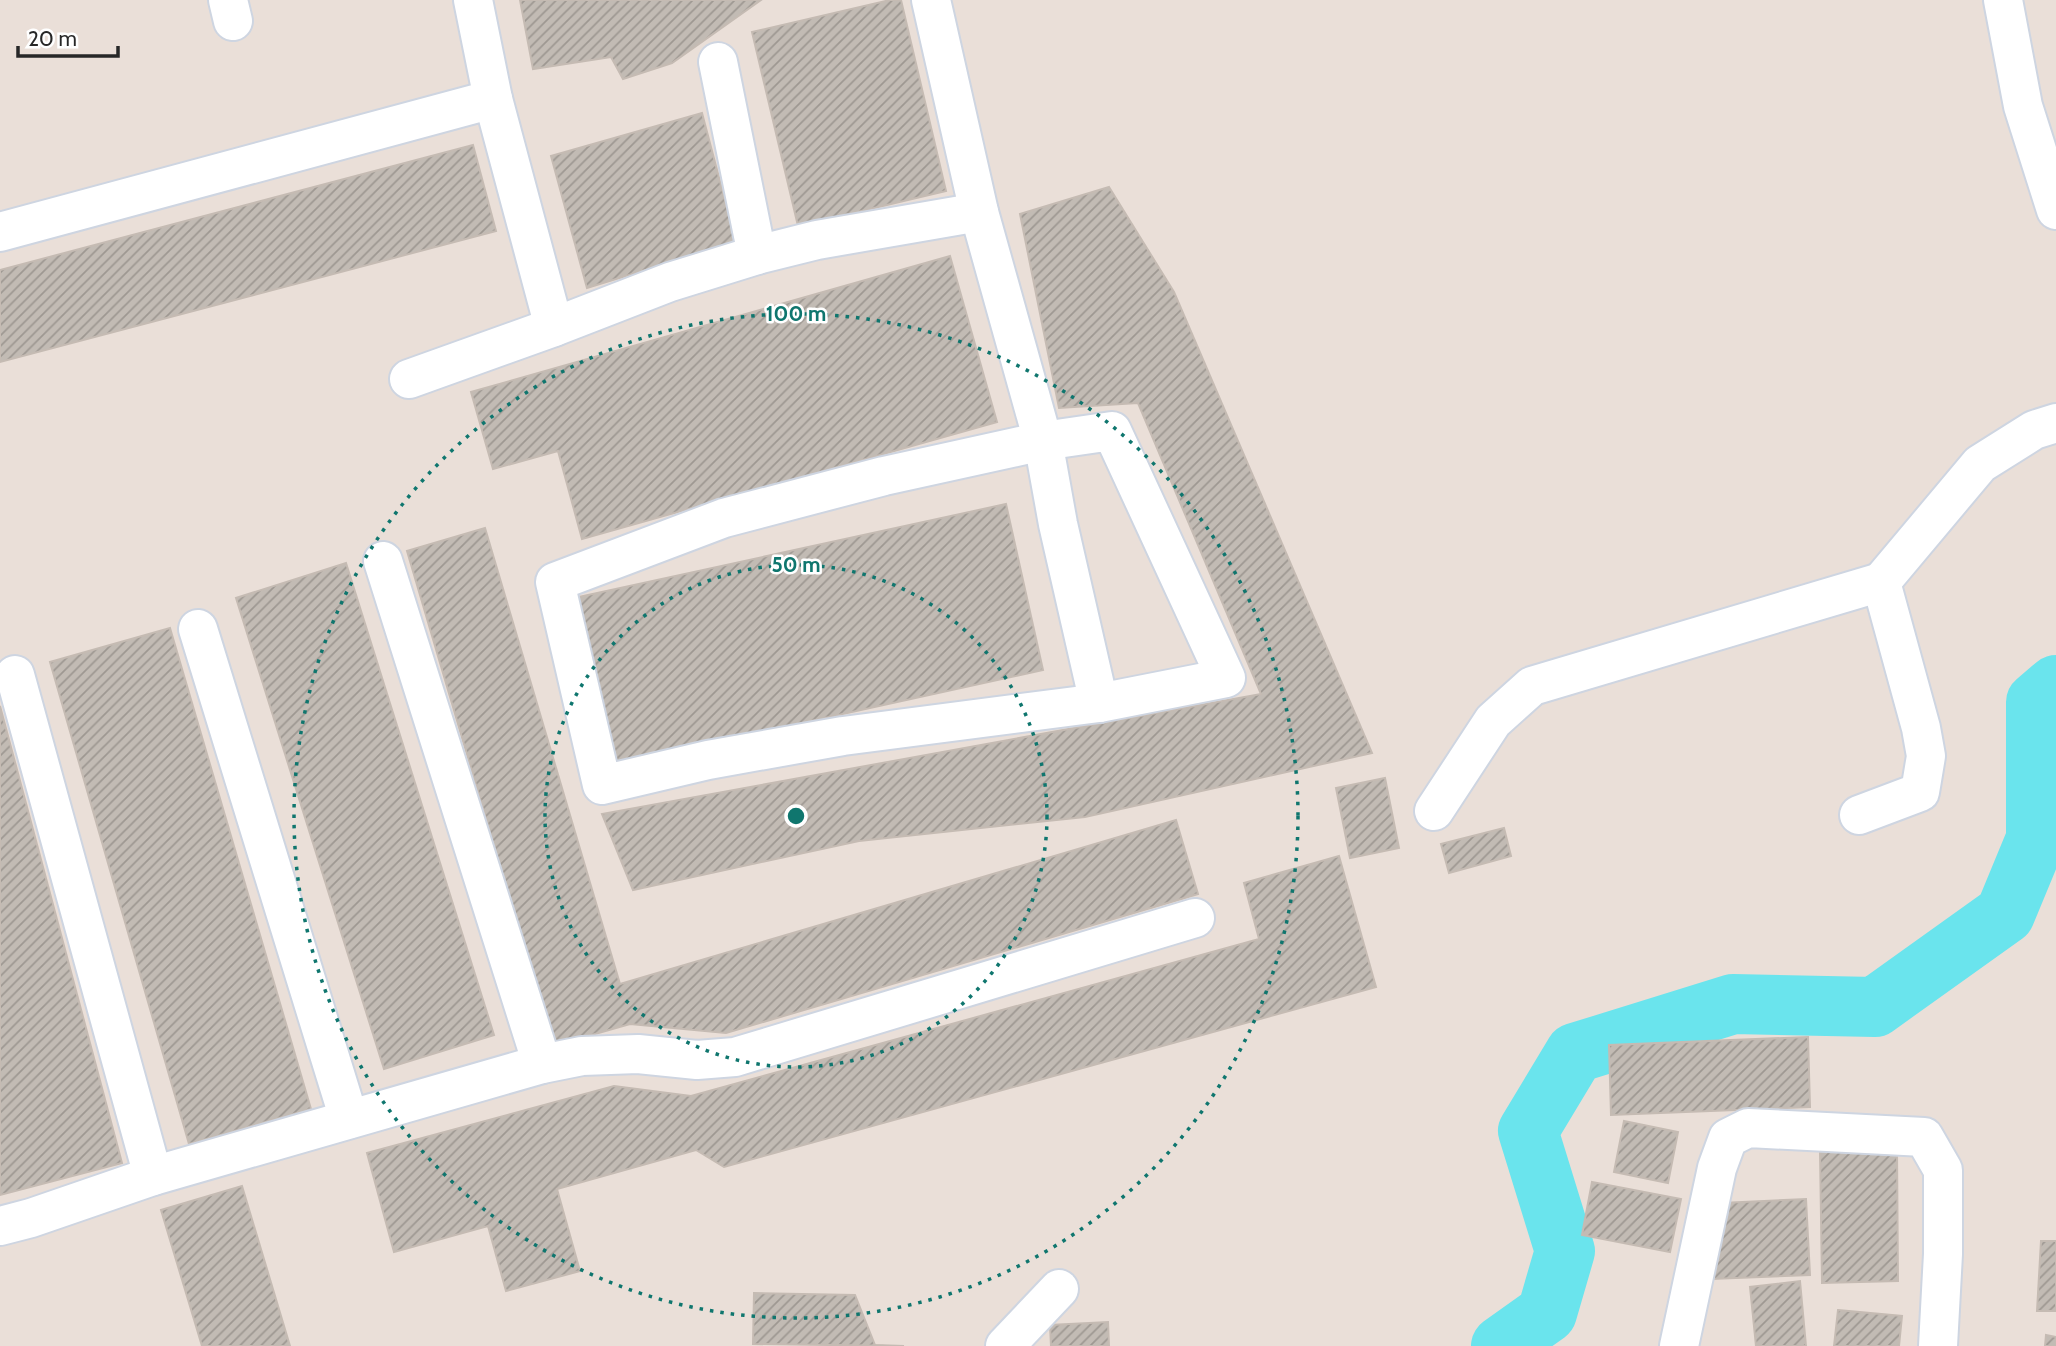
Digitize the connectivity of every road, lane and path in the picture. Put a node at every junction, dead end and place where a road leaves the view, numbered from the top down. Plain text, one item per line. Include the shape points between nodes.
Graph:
1 (472, 0) edge
2 (930, 0) edge
3 (2003, 0) edge
4 (718, 62) dead end
5 (494, 99) junction
6 (2056, 210) edge
7 (979, 212) junction
8 (0, 232) edge
9 (757, 255) junction
10 (554, 327) junction
11 (409, 379) dead end
12 (2056, 423) edge
13 (1042, 441) junction
14 (383, 561) dead end
15 (1881, 582) junction
16 (198, 629) dead end
17 (15, 675) dead end
18 (1099, 703) junction
19 (1434, 811) dead end
20 (1859, 815) dead end
21 (1195, 918) dead end
22 (542, 1064) junction
23 (349, 1119) junction
24 (153, 1176) junction
25 (0, 1226) edge
26 (1059, 1289) dead end
27 (1005, 1346) edge
28 (1679, 1346) edge
29 (1938, 1346) edge

1 - 5 street
2 - 7 street
3 - 6 street via 2023,106
4 - 9 street
5 - 8 street
5 - 10 street
7 - 9 street
7 - 13 street
9 - 10 street via 670,282
10 - 11 street
12 - 15 street via 2034,430 1980,464
13 - 18 street
13 - 18 street via 1112,430 1226,678
13 - 18 street via 724,518 555,582 601,785 843,736
14 - 22 street
15 - 19 street via 1532,685 1493,721
15 - 20 street via 1926,756 1920,792
16 - 23 street
17 - 24 street
21 - 22 street via 735,1057 582,1056
22 - 23 street
23 - 24 street
24 - 25 street
26 - 27 street
28 - 29 street via 1717,1168 1728,1138 1748,1128 1924,1137 1943,1170

